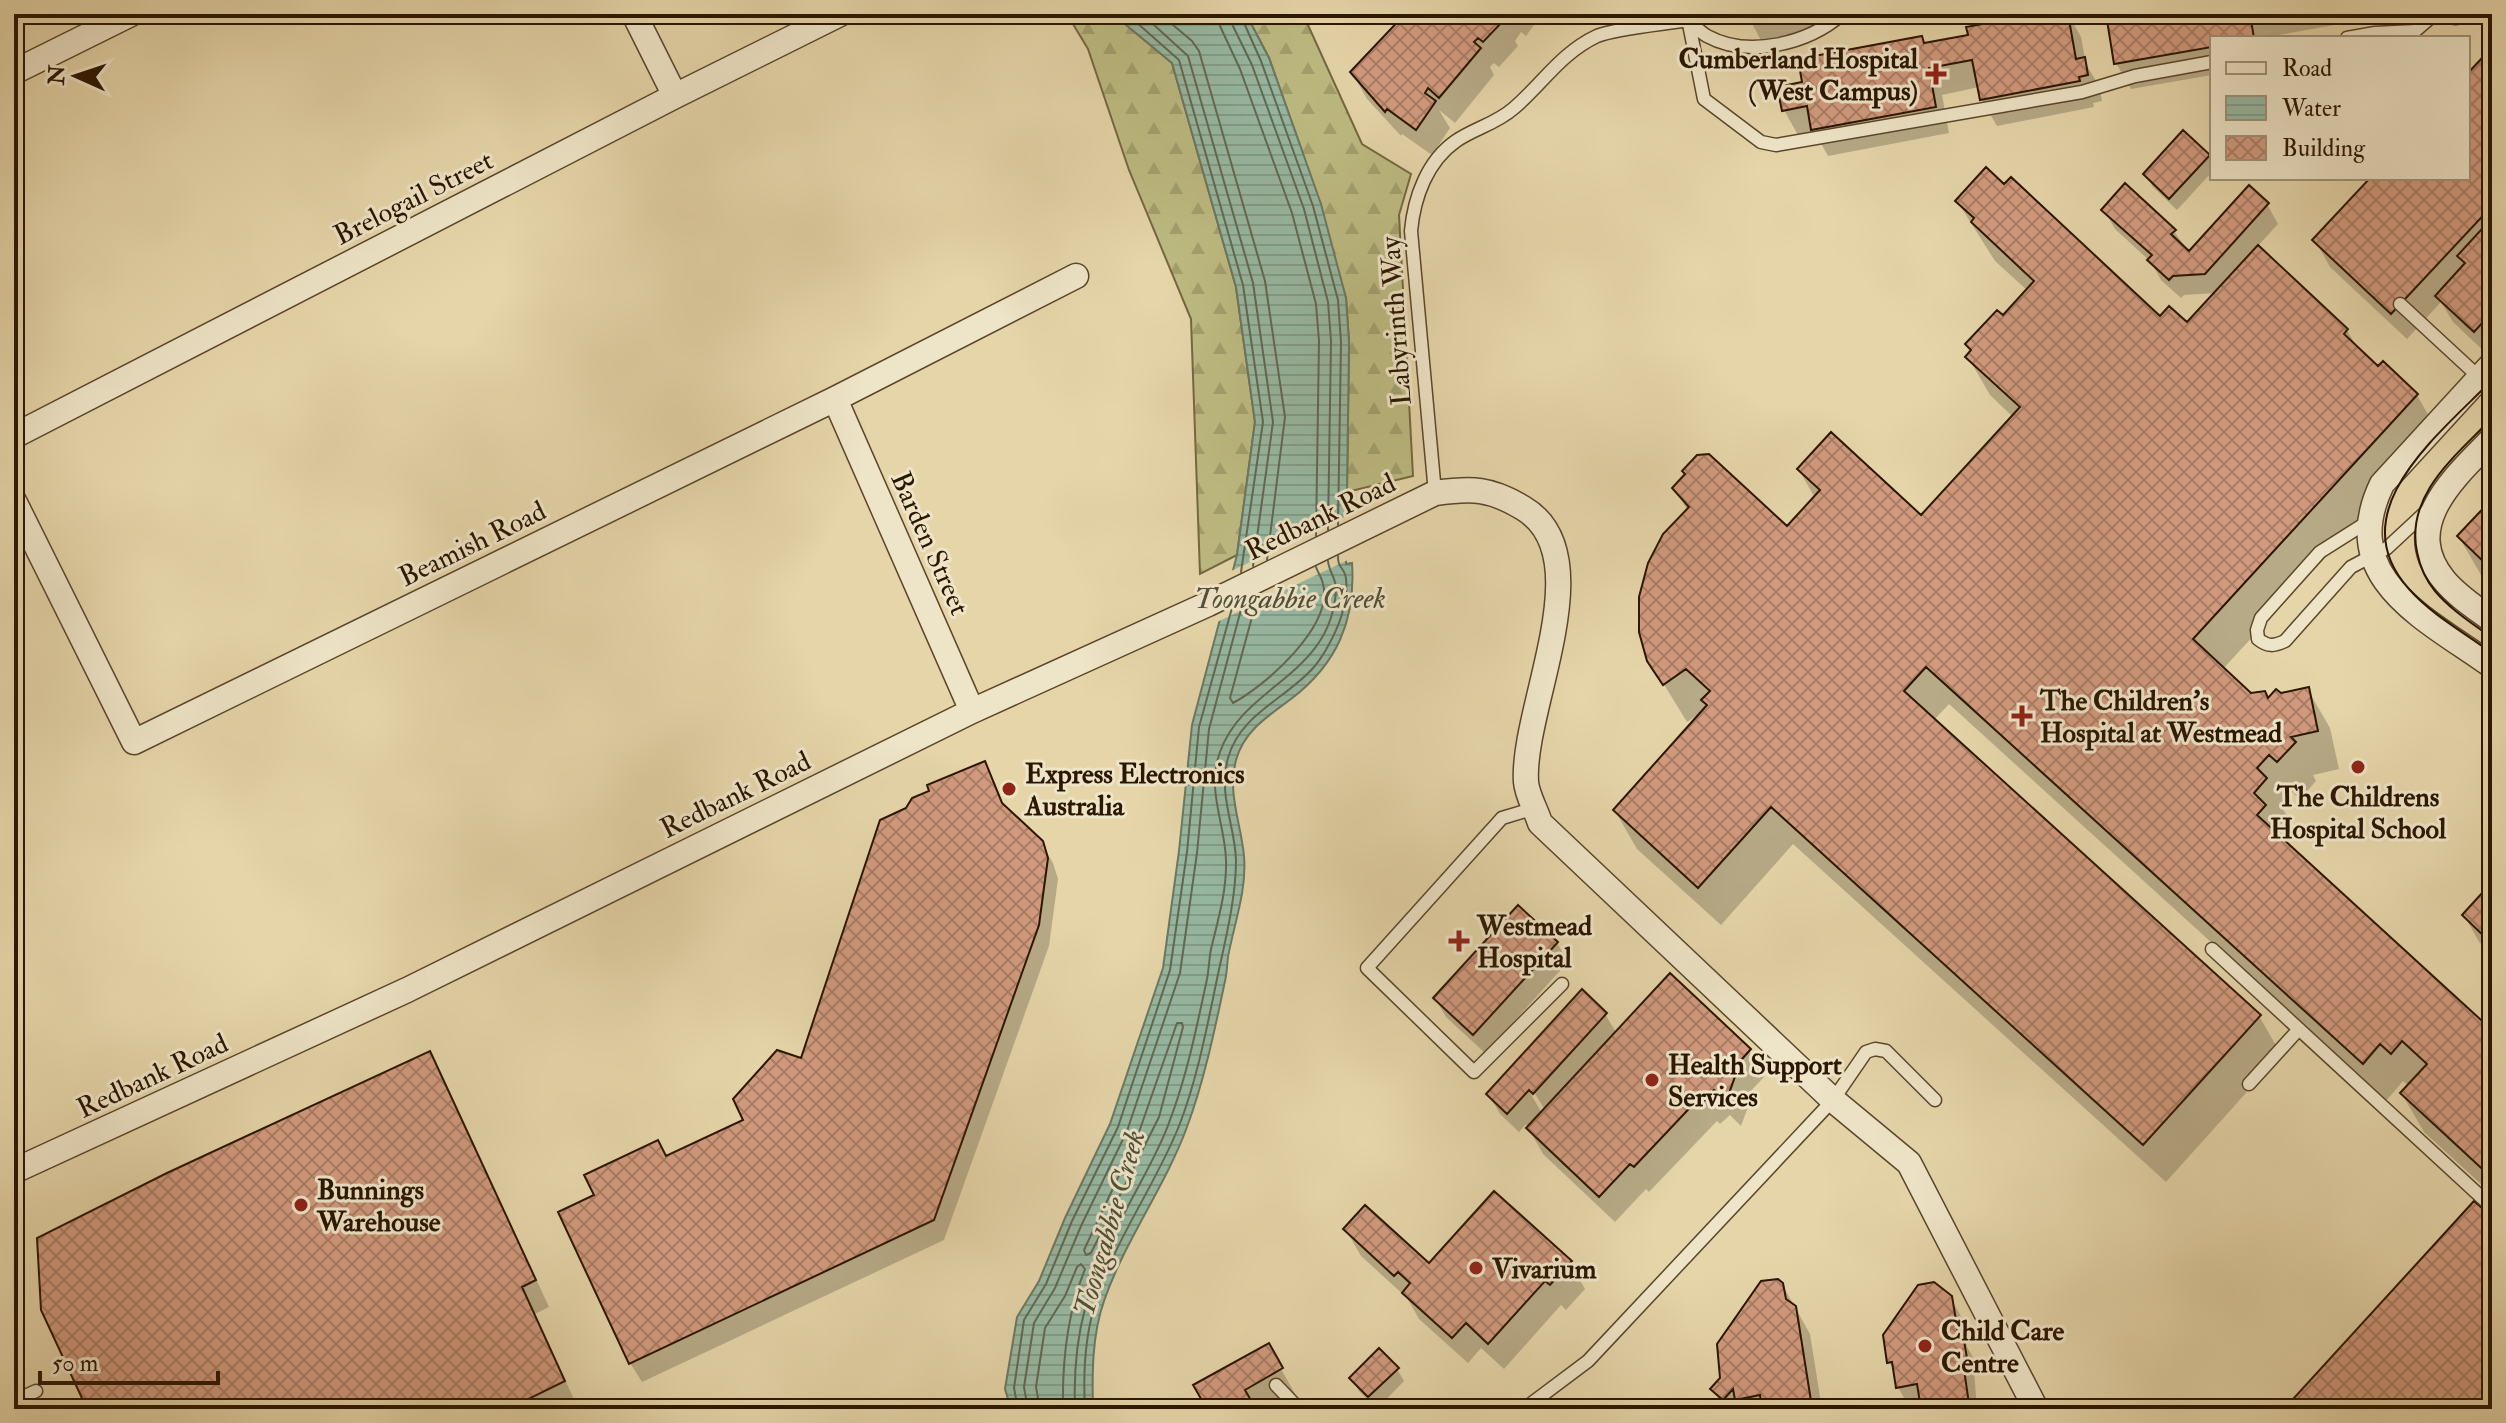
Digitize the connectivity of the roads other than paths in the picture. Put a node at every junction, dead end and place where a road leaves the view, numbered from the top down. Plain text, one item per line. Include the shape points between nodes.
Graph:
1 (131, 14) edge
2 (634, 14) edge
3 (840, 14) edge
4 (1842, 14) edge
5 (2479, 14) edge
6 (1687, 17) edge
7 (2358, 36) edge
8 (2210, 62) edge
9 (14, 72) edge
10 (675, 96) junction
11 (1076, 276) dead end
12 (2400, 304) dead end
13 (2486, 371) edge
14 (835, 399) junction
15 (14, 436) edge
16 (2492, 439) edge
17 (1435, 493) junction
18 (14, 501) edge
19 (2437, 501) junction
20 (2369, 521) junction
21 (2372, 558) junction
22 (2492, 620) edge
23 (2492, 666) edge
24 (972, 711) junction
25 (1535, 808) junction
26 (2212, 949) dead end
27 (1562, 984) dead end
28 (2299, 1029) junction
29 (2249, 1084) dead end
30 (1833, 1100) junction
31 (1935, 1100) dead end
32 (14, 1171) edge
33 (2492, 1207) edge
34 (1276, 1385) dead end
35 (36, 1391) dead end
36 (14, 1401) edge
37 (2029, 1406) edge
38 (1299, 1409) edge
39 (1524, 1409) edge

1 - 9 street
2 - 10 street
3 - 10 street, Brelogail Street
4 - 6 lane via 1795,42 1761,46 1708,36
5 - 7 lane via 2442,15 2415,31
6 - 8 lane via 1704,99 1761,142 1776,145 2082,92
6 - 17 lane, Labyrinth Way via 1599,35 1548,71 1500,120 1455,142 1419,190 1411,231
10 - 15 street, Brelogail Street
11 - 14 street, Beamish Road
12 - 13 lane
13 - 20 street via 2382,484
14 - 18 street, Beamish Road via 134,742
14 - 24 street, Barden Street
16 - 19 street
17 - 24 street, Redbank Road
17 - 25 street, Redbank Road via 1473,488 1510,500 1533,514 1552,540 1560,582 1529,741 1526,784
19 - 21 lane
19 - 22 street via 2429,536 2438,571
20 - 21 street
20 - 21 lane via 2320,552 2261,618 2258,639 2265,645 2285,641 2351,567
21 - 23 street via 2399,596
24 - 32 street, Redbank Road via 407,990
25 - 27 lane via 1502,818 1367,968 1474,1072
25 - 30 street, Redbank Road via 1540,823
26 - 28 lane
28 - 29 lane
28 - 33 lane
30 - 31 lane via 1866,1052 1875,1049 1895,1057
30 - 37 street, Redbank Road via 1909,1163
30 - 39 lane via 1588,1361
34 - 38 lane
35 - 36 lane

